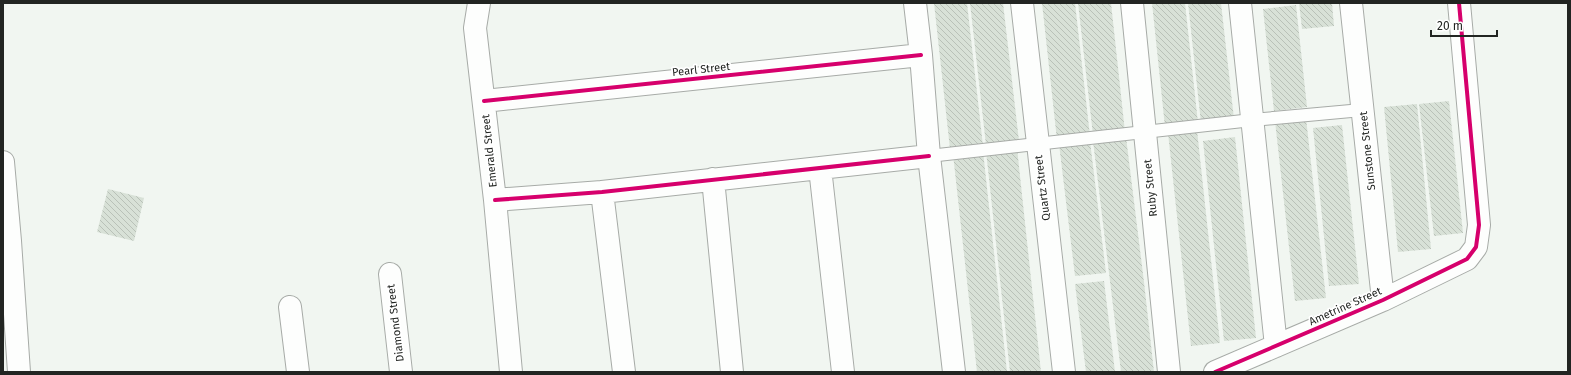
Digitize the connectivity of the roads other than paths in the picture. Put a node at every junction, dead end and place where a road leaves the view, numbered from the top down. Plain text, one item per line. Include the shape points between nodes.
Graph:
1 (479, 3) edge
2 (915, 3) edge
3 (1022, 3) edge
4 (1132, 3) edge
5 (1240, 3) edge
6 (1351, 3) edge
7 (1459, 3) edge
8 (921, 55) junction
9 (484, 101) junction
10 (1362, 110) junction
11 (1252, 120) junction
12 (1144, 132) junction
13 (1037, 144) junction
14 (929, 156) junction
15 (3, 162) edge
16 (820, 168) junction
17 (713, 179) junction
18 (602, 192) junction
19 (494, 200) junction
20 (390, 274) dead end
21 (1383, 300) junction
22 (290, 307) dead end
23 (1276, 346) junction
24 (19, 372) edge
25 (298, 372) edge
26 (401, 372) edge
27 (511, 372) edge
28 (624, 372) edge
29 (732, 372) edge
30 (843, 372) edge
31 (954, 372) edge
32 (1064, 372) edge
33 (1169, 372) edge
34 (1215, 372) edge

1 - 9 street, Emerald Street via 475,28
2 - 8 street
3 - 13 street, Quartz Street
4 - 12 street, Ruby Street
5 - 11 street
6 - 10 street, Sunstone Street
7 - 21 street, Ametrine Street via 1479,225 1476,247 1467,259
8 - 9 street, Pearl Street
8 - 14 street
9 - 19 street, Emerald Street
10 - 11 lane
10 - 21 street, Sunstone Street
11 - 12 lane
11 - 23 street
12 - 13 lane
12 - 33 street, Ruby Street
13 - 14 lane
13 - 32 street, Quartz Street
14 - 16 street
14 - 31 street
15 - 24 street
16 - 17 street
16 - 30 street
17 - 18 street
17 - 29 street
18 - 19 street
18 - 28 street
19 - 27 street, Emerald Street
20 - 26 street, Diamond Street
21 - 23 street, Ametrine Street
22 - 25 street
23 - 34 street, Ametrine Street

